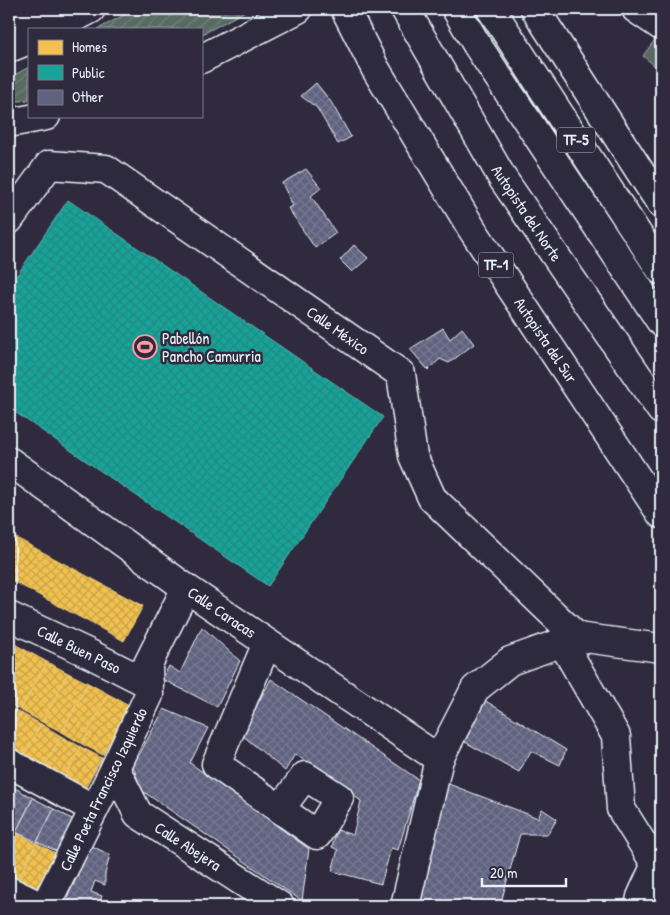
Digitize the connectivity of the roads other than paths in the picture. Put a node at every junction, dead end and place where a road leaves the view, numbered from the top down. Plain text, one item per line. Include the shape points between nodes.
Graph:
1 (47, 9) edge
2 (91, 9) edge
3 (298, 9) edge
4 (345, 9) edge
5 (405, 9) edge
6 (456, 9) edge
7 (491, 9) edge
8 (515, 9) edge
9 (534, 9) edge
10 (549, 9) edge
11 (636, 9) edge
12 (9, 25) edge
13 (661, 26) edge
14 (55, 28) edge
15 (28, 40) edge
16 (9, 48) edge
17 (202, 58) edge
18 (569, 64) junction
19 (35, 118) edge
20 (9, 123) edge
21 (661, 204) edge
22 (9, 220) edge
23 (661, 270) edge
24 (661, 322) edge
25 (661, 410) edge
26 (9, 462) edge
27 (661, 514) edge
28 (186, 588) junction
29 (9, 616) edge
30 (570, 640) junction
31 (267, 642) junction
32 (661, 648) edge
33 (149, 684) junction
34 (439, 759) junction
35 (9, 763) edge
36 (115, 768) junction
37 (94, 809) junction
38 (280, 809) dead end
39 (658, 859) edge
40 (9, 891) edge
41 (40, 906) edge
42 (44, 906) edge
43 (280, 906) edge
44 (404, 906) edge
45 (639, 906) edge

1 - 12 main road
2 - 14 main road
3 - 17 main road
4 - 27 main road, Autopista del Sur / TF-1 via 374,68 472,229
5 - 25 main road, Autopista del Norte via 503,179
6 - 24 main road
7 - 23 main road, TF-5
8 - 18 main road
9 - 18 main road
10 - 18 main road
11 - 13 main road
15 - 16 main road
18 - 21 main road
19 - 20 main road
22 - 30 main road, Calle México via 49,165 106,169 401,374 413,456 432,498
26 - 28 main road, Calle Caracas
28 - 31 main road, Calle Caracas
28 - 33 main road, Calle Poeta Francisco Izquierdo via 148,664
29 - 33 main road, Calle Buen Paso
30 - 32 main road
30 - 34 main road via 510,661 475,689
30 - 39 main road via 616,736 621,809
31 - 34 main road, Calle Caracas
31 - 38 main road via 216,764
33 - 36 main road, Calle Poeta Francisco Izquierdo via 149,695
34 - 44 main road
35 - 37 main road
36 - 37 main road, Calle Poeta Francisco Izquierdo
36 - 43 main road, Calle Abejera via 138,814
37 - 42 main road, Calle Poeta Francisco Izquierdo
39 - 45 main road
40 - 41 main road

